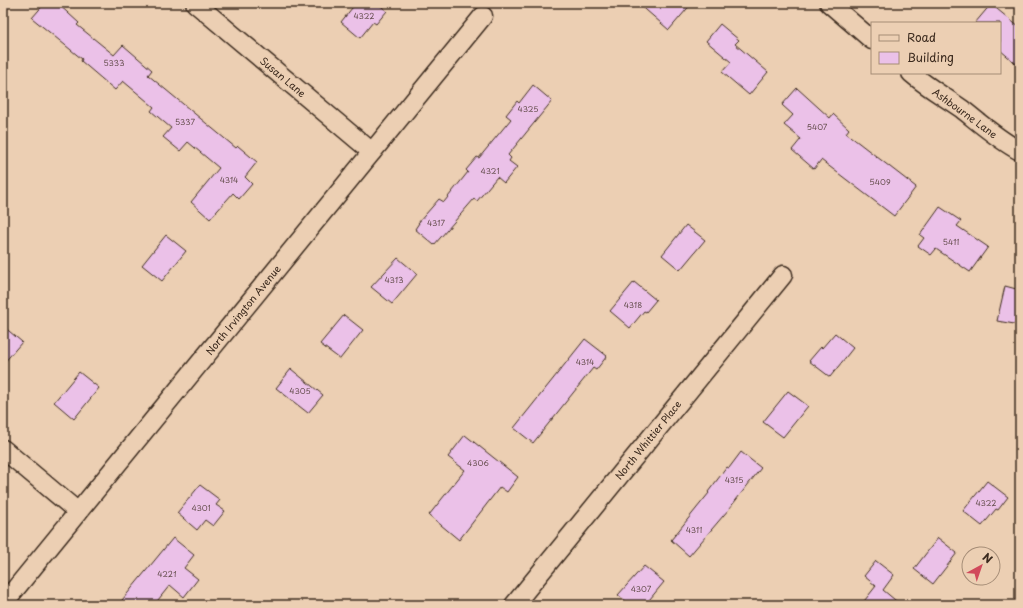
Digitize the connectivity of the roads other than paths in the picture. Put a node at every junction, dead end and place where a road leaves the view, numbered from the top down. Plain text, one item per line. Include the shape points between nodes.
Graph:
1 (195, 3) edge
2 (829, 3) edge
3 (483, 16) dead end
4 (871, 39) edge
5 (912, 74) edge
6 (1020, 151) edge
7 (372, 152) junction
8 (783, 275) dead end
9 (3, 449) edge
10 (78, 512) junction
11 (3, 604) edge
12 (514, 605) edge

1 - 7 street, Susan Lane
2 - 4 street
3 - 7 street, North Irvington Avenue
5 - 6 street, Ashbourne Lane
7 - 10 street, North Irvington Avenue
8 - 12 street, North Whittier Place
9 - 10 street
10 - 11 street, North Irvington Avenue

